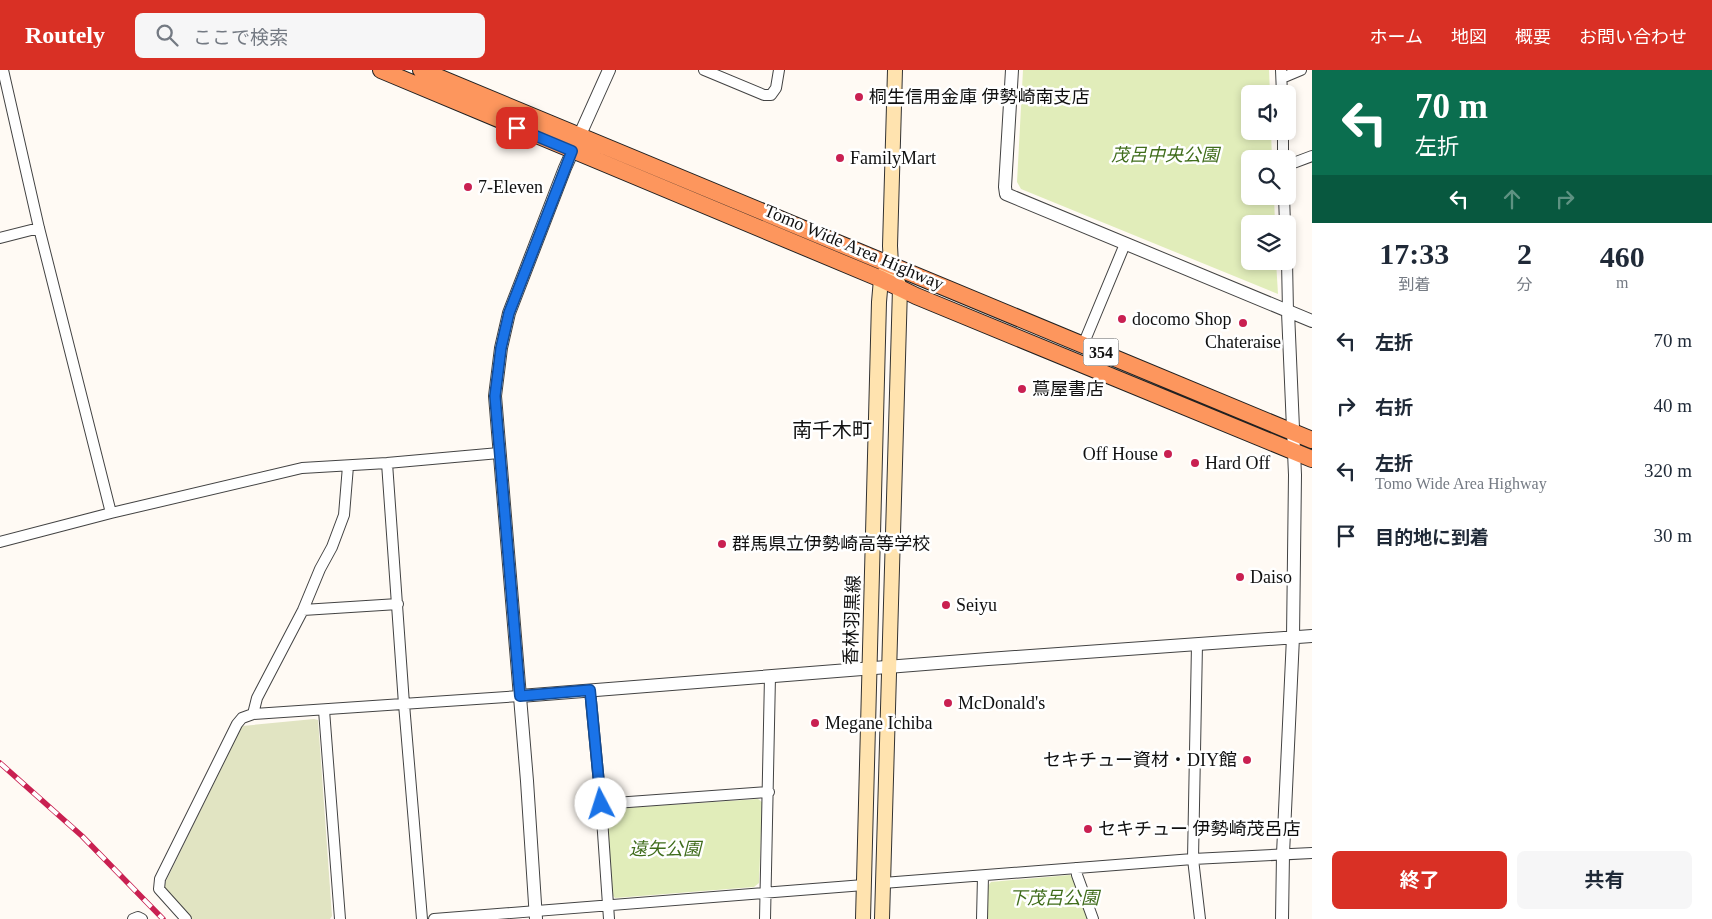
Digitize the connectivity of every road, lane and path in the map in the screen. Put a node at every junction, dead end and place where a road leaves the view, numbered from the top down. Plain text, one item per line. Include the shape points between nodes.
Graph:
1 (3, 70) edge
2 (381, 70) edge
3 (421, 70) edge
4 (609, 70) edge
5 (704, 70) edge
6 (779, 70) edge
7 (895, 70) edge
8 (1012, 70) edge
9 (1301, 70) edge
10 (1282, 74) edge
11 (579, 135) junction
12 (572, 151) junction
13 (1312, 156) edge
14 (1296, 162) edge
15 (39, 228) junction
16 (0, 238) edge
17 (1125, 244) junction
18 (891, 264) junction
19 (1287, 270) edge
20 (882, 279) junction
21 (900, 288) junction
22 (1288, 312) junction
23 (1312, 321) edge
24 (1083, 345) junction
25 (1294, 432) junction
26 (1312, 440) edge
27 (1294, 452) junction
28 (499, 453) junction
29 (1312, 460) edge
30 (387, 463) junction
31 (348, 466) junction
32 (111, 513) junction
33 (0, 542) edge
34 (398, 604) junction
35 (304, 610) junction
36 (1293, 636) junction
37 (1312, 636) edge
38 (1197, 644) junction
39 (888, 667) junction
40 (870, 668) junction
41 (770, 676) junction
42 (590, 690) junction
43 (520, 696) junction
44 (404, 704) junction
45 (324, 710) junction
46 (254, 714) junction
47 (769, 792) junction
48 (601, 804) junction
49 (1312, 853) edge
50 (1283, 854) junction
51 (1193, 859) junction
52 (1076, 868) junction
53 (983, 876) junction
54 (883, 883) junction
55 (864, 885) junction
56 (766, 894) junction
57 (608, 905) junction
58 (536, 915) edge
59 (134, 919) edge
60 (142, 919) edge
61 (186, 919) edge
62 (340, 919) edge
63 (422, 919) edge
64 (434, 919) edge
65 (609, 919) edge
66 (765, 919) edge
67 (863, 919) edge
68 (882, 919) edge
69 (982, 919) edge
70 (1092, 919) edge
71 (1200, 919) edge
72 (1282, 919) edge

1 - 15 street
2 - 12 highway, Tomo Wide Area Highway / 354
3 - 11 highway, Tomo Wide Area Highway / 354
4 - 11 street
5 - 6 street via 771,95 776,88
7 - 18 main road, 香林羽黒線
8 - 17 street via 1006,194
9 - 10 street
11 - 12 street
11 - 18 highway, Tomo Wide Area Highway / 354
12 - 20 highway, Tomo Wide Area Highway / 354
12 - 28 street via 509,313 495,396
13 - 14 street
15 - 16 street
15 - 32 street
17 - 22 street
17 - 24 street
18 - 20 main road, 香林羽黒線
18 - 21 main road, 香林羽黒線
18 - 24 highway, Tomo Wide Area Highway / 354
19 - 22 street
20 - 21 highway, Tomo Wide Area Highway / 354
20 - 40 main road, 香林羽黒線
21 - 27 highway, Tomo Wide Area Highway / 354
21 - 39 main road, 香林羽黒線
22 - 23 street
22 - 25 street
24 - 25 highway, Tomo Wide Area Highway / 354
25 - 26 highway, Tomo Wide Area Highway / 354
25 - 27 street
27 - 29 highway, Tomo Wide Area Highway / 354
27 - 36 street
28 - 30 street
28 - 43 street
30 - 31 street
30 - 34 street
31 - 32 street via 302,468
31 - 35 street via 344,514
32 - 33 street
34 - 35 street
34 - 44 street
35 - 46 street via 257,698
36 - 37 street
36 - 38 street
36 - 50 street
38 - 39 street
38 - 51 street
39 - 40 street
39 - 54 main road, 香林羽黒線
40 - 41 street
40 - 55 main road, 香林羽黒線
41 - 42 street
41 - 47 street
42 - 43 street
42 - 48 street
43 - 44 street
43 - 58 street
44 - 45 street
44 - 63 street
45 - 46 street
45 - 62 street
46 - 61 street via 242,718 237,724 160,879 159,889
47 - 48 street
47 - 56 street
48 - 57 street
49 - 50 street
50 - 51 street
50 - 72 street
51 - 52 street
51 - 71 street
52 - 53 street
52 - 70 street
53 - 54 street
53 - 69 street
54 - 68 main road, 香林羽黒線
55 - 56 street
55 - 67 main road, 香林羽黒線
56 - 57 street
56 - 66 street
57 - 58 street
57 - 65 street
58 - 64 street
59 - 60 street

